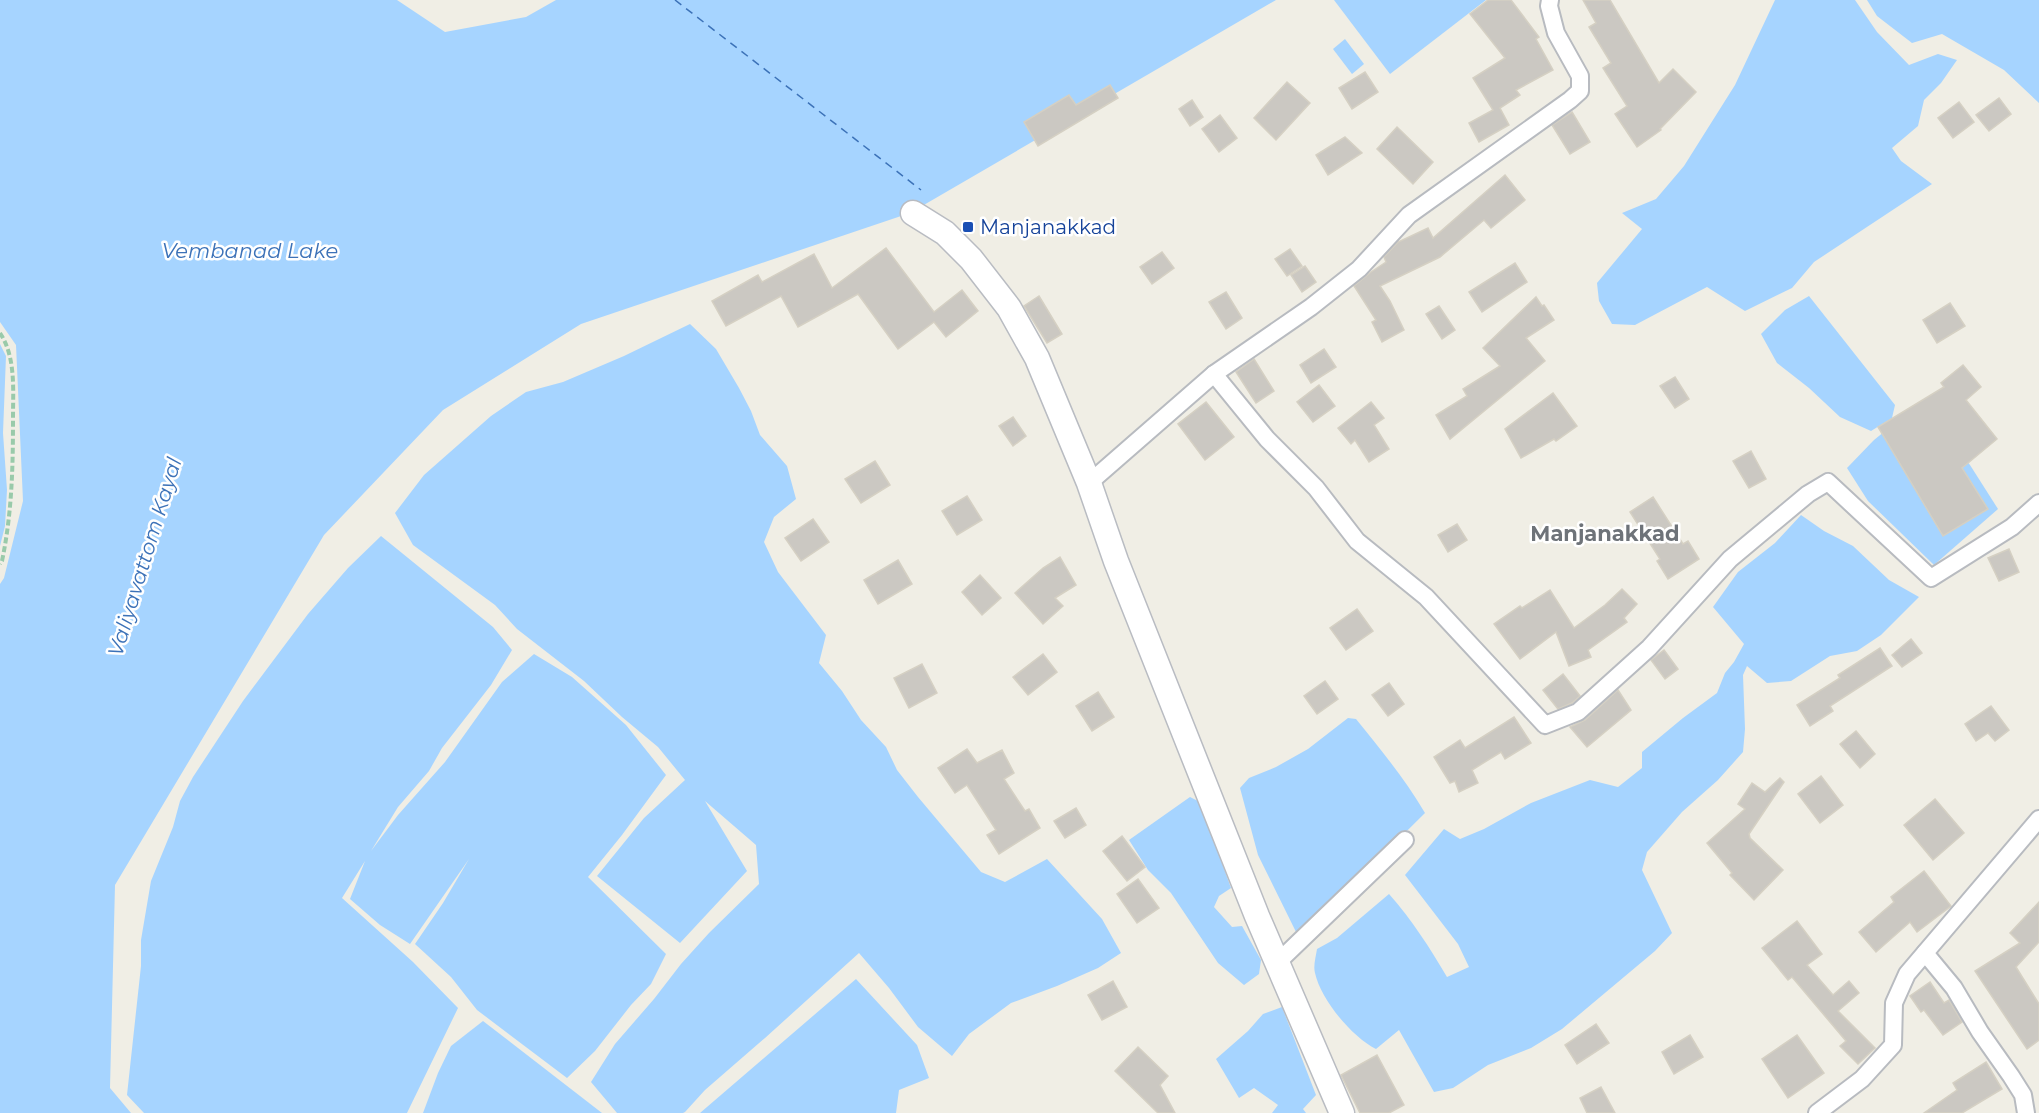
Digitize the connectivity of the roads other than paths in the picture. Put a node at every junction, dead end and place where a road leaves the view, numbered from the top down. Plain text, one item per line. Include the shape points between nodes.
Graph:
1 (1550, 0) edge
2 (914, 213) dead end
3 (1214, 374) junction
4 (1089, 483) junction
5 (2039, 503) edge
6 (2039, 819) edge
7 (1405, 840) dead end
8 (1925, 953) junction
9 (1278, 962) junction
10 (1342, 1113) edge
11 (1817, 1113) edge
12 (2026, 1113) edge

1 - 3 street via 1556,33 1581,76 1580,90 1409,215 1359,269 1311,307
2 - 4 street via 945,233 1009,308 1038,358
3 - 4 street
3 - 5 street via 1267,439 1316,488 1357,541 1426,597 1545,726 1578,712 1649,648 1730,559 1828,482 1931,578 2012,527
4 - 9 street via 1116,561
6 - 8 street
7 - 9 street
8 - 11 street via 1907,974 1893,1003 1893,1045 1862,1079
8 - 12 street via 1954,988 2023,1095
9 - 10 street

